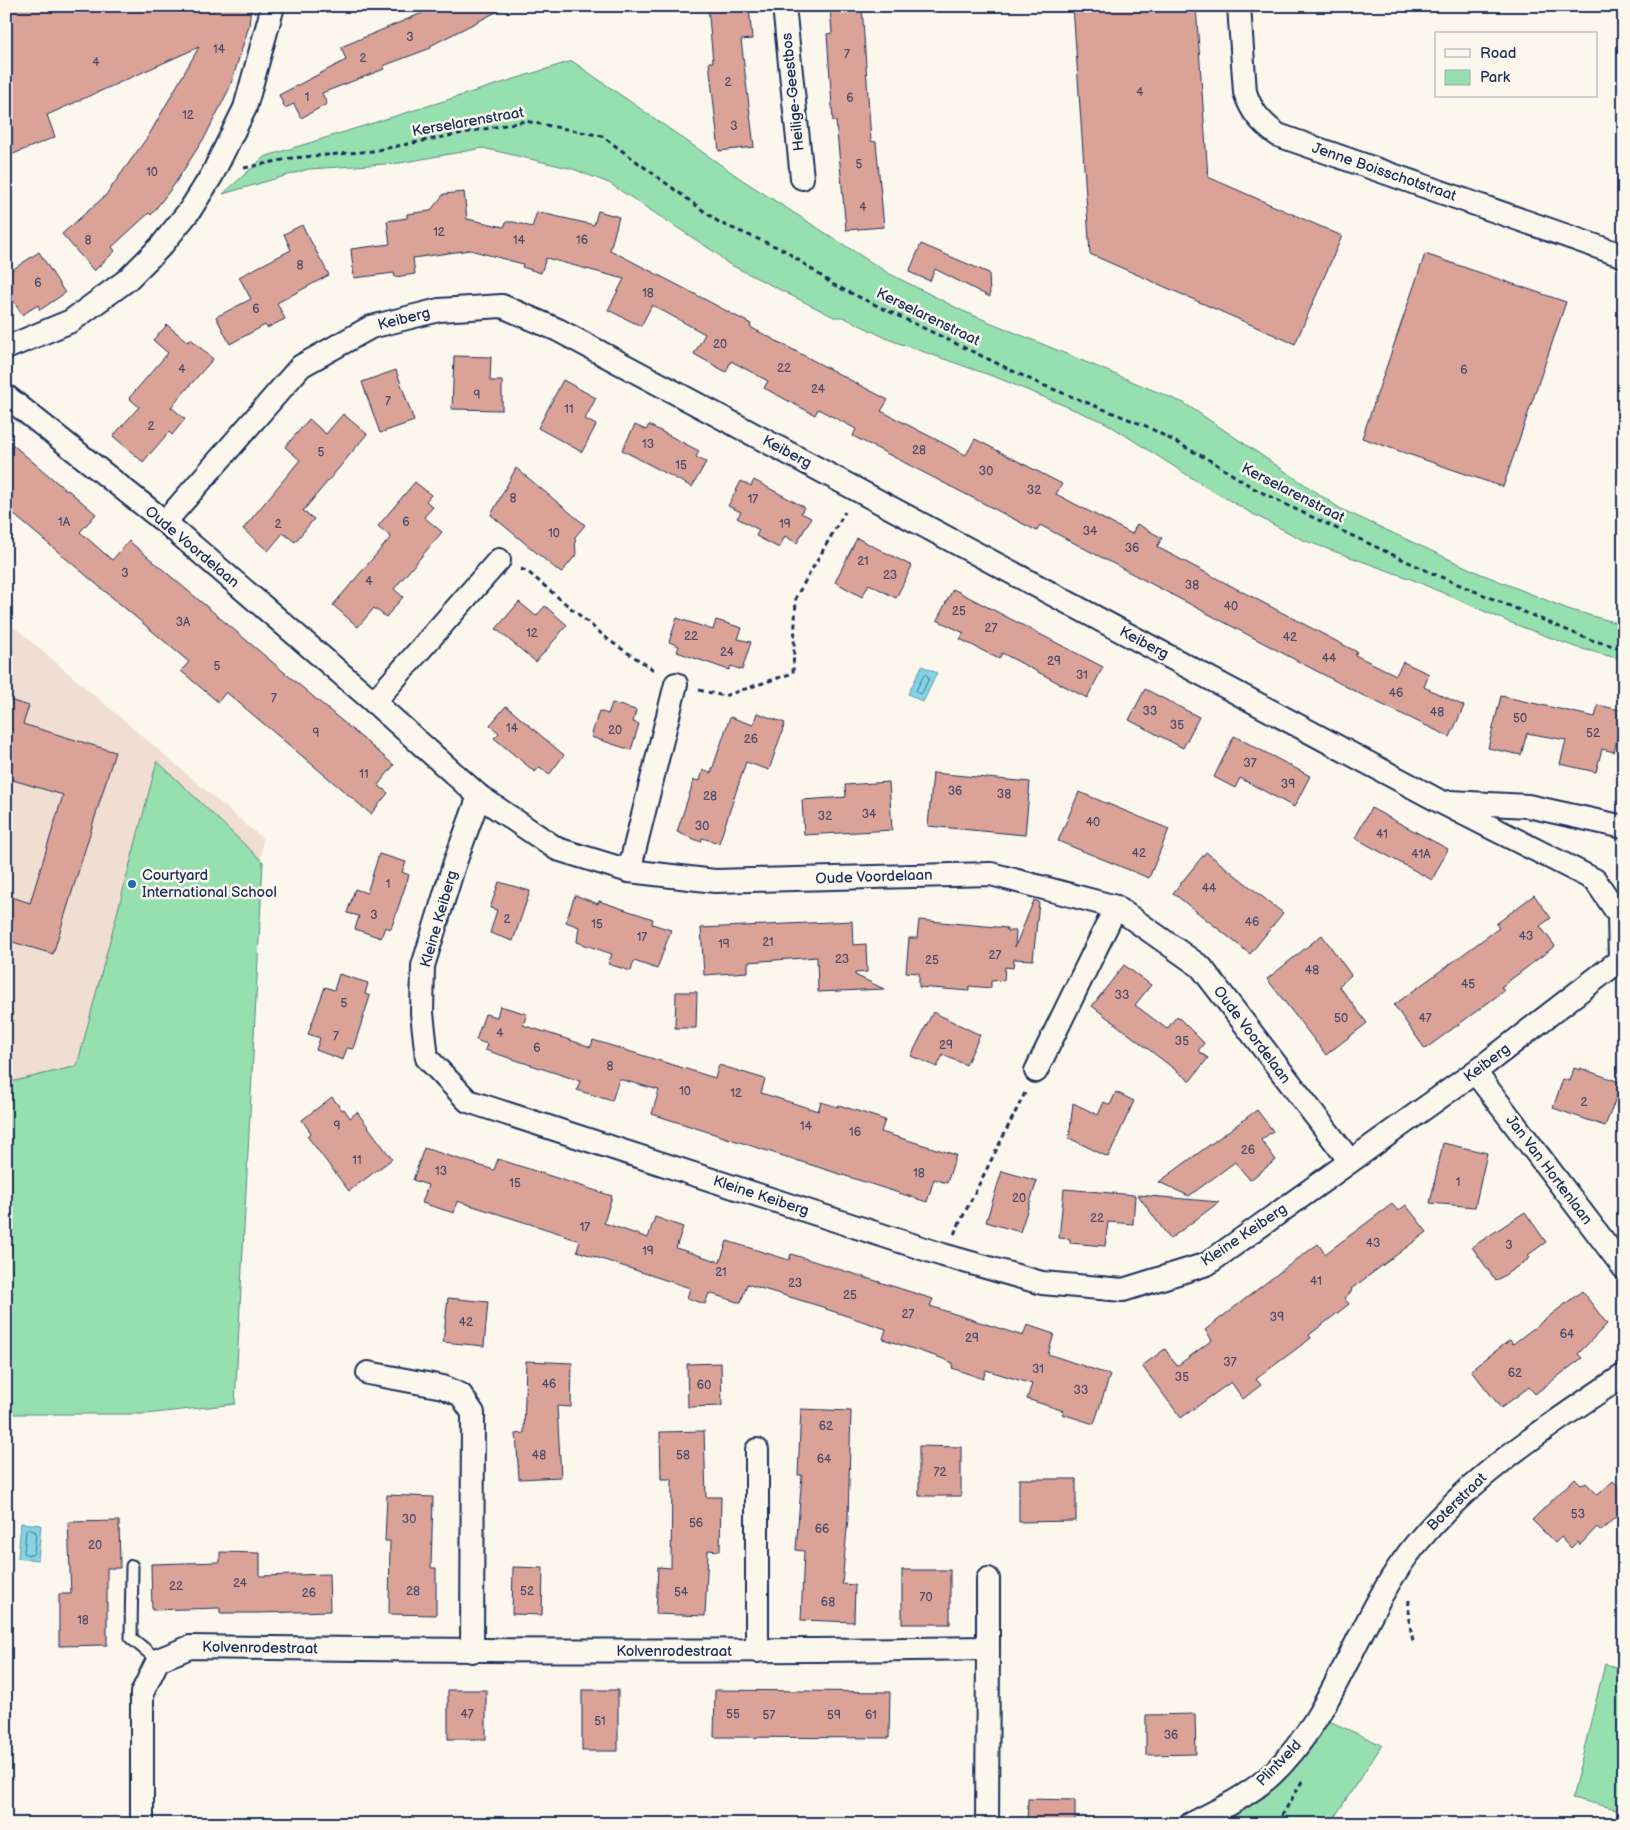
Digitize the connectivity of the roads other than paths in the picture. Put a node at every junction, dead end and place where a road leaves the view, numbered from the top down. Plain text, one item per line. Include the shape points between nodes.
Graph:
1 (273, 6) edge
2 (784, 6) edge
3 (1239, 6) edge
4 (802, 178) dead end
5 (1624, 256) edge
6 (6, 348) edge
7 (6, 396) edge
8 (165, 522) junction
9 (499, 560) road end
10 (676, 684) road end
11 (374, 702) junction
12 (479, 796) junction
13 (1441, 802) junction
14 (1624, 827) edge
15 (629, 871) junction
16 (1116, 908) junction
17 (1622, 959) edge
18 (1036, 1071) road end
19 (1475, 1072) junction
20 (1350, 1161) junction
21 (1624, 1268) edge
22 (368, 1374) dead end
23 (1624, 1375) edge
24 (757, 1450) dead end
25 (132, 1566) dead end
26 (988, 1579) dead end
27 (988, 1648) junction
28 (472, 1651) junction
29 (757, 1651) junction
30 (158, 1660) junction
31 (1341, 1675) joint
32 (142, 1824) edge
33 (987, 1824) edge
34 (1192, 1824) edge

1 - 6 street via 246,108 190,210 161,246 127,280 71,321
2 - 4 street, Heilige-Geestbos
3 - 5 street, Jenne Boisschotstraat via 1248,102 1259,120 1278,135
7 - 8 street, Oude Voordelaan
8 - 11 street, Oude Voordelaan
8 - 13 street, Keiberg via 301,366 371,327 439,310 502,306 558,330
9 - 11 street
10 - 15 street
11 - 12 street, Oude Voordelaan
12 - 15 street, Oude Voordelaan via 557,849
12 - 20 street, Kleine Keiberg via 423,966 422,1012 427,1058 468,1101 943,1255 1042,1283 1124,1290 1207,1264
13 - 14 street, Keiberg via 1528,806
13 - 17 street, Keiberg via 1595,880 1619,915
15 - 16 street, Oude Voordelaan via 715,881 992,874
16 - 18 street
16 - 20 street, Oude Voordelaan via 1201,967
17 - 19 street, Keiberg
19 - 20 street, Keiberg
19 - 21 street, Jan Van Hortenlaan
22 - 28 street via 443,1387 461,1395 473,1413
23 - 31 street, Boterstraat via 1528,1440 1437,1520 1394,1573
24 - 29 street
25 - 30 lane via 131,1638
26 - 27 street
27 - 29 street, Kolvenrodestraat
27 - 33 street
28 - 29 street, Kolvenrodestraat
28 - 30 street, Kolvenrodestraat via 190,1647
30 - 32 street via 142,1693
31 - 34 street, Plintveld via 1286,1761 1253,1790

